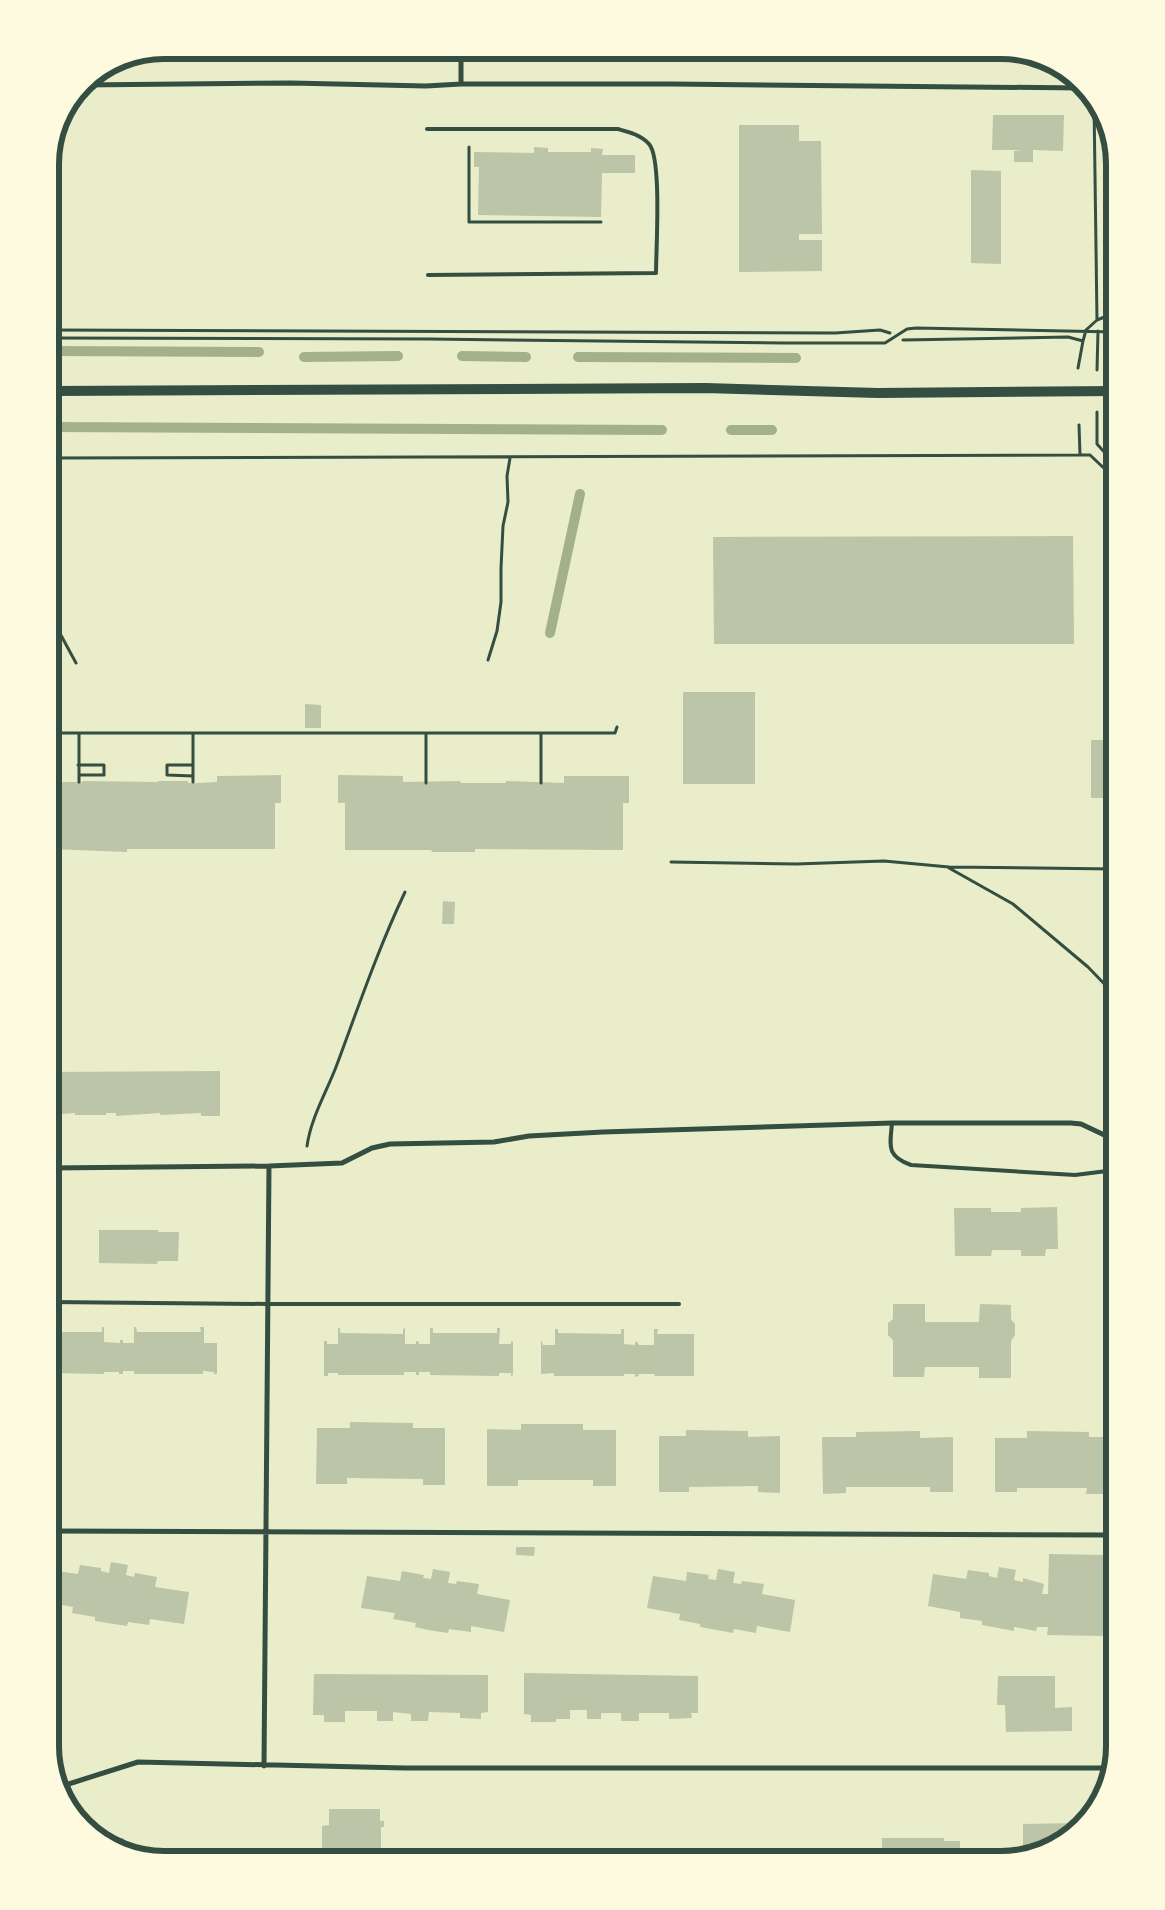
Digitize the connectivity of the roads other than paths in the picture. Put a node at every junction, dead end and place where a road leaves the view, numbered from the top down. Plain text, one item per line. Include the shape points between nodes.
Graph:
1 (461, 59) edge
2 (461, 84) junction
3 (94, 85) edge
4 (1074, 88) edge
5 (427, 129) dead end
6 (428, 275) dead end
7 (59, 391) edge
8 (1106, 391) edge
9 (892, 1123) junction
10 (1106, 1136) edge
11 (269, 1166) junction
12 (59, 1168) edge
13 (1106, 1171) edge
14 (59, 1302) edge
15 (268, 1304) junction
16 (679, 1304) dead end
17 (59, 1531) edge
18 (266, 1532) junction
19 (1106, 1536) edge
20 (264, 1766) junction
21 (1104, 1768) edge
22 (66, 1785) edge

1 - 2 street
2 - 3 street
2 - 4 street
5 - 6 lane via 618,129 650,144 656,165 656,273
7 - 8 main road via 696,388 878,392
9 - 10 street via 1071,1123
9 - 11 street via 603,1132 529,1136 494,1142 390,1144 372,1148 342,1163
9 - 13 lane via 891,1151 894,1157 911,1166 1075,1175
11 - 12 street
11 - 15 street
14 - 15 lane
15 - 16 lane
15 - 18 street
17 - 18 street
18 - 19 street
18 - 20 street
20 - 21 street
20 - 22 street via 138,1762

